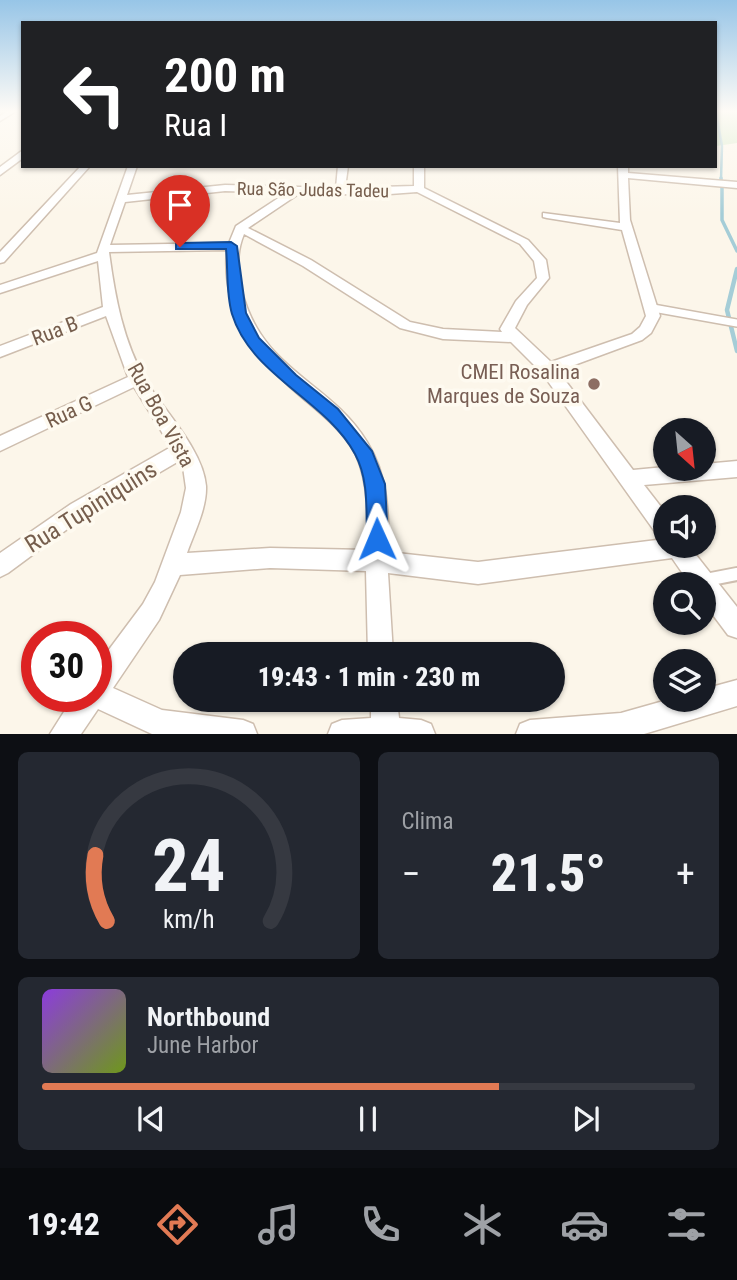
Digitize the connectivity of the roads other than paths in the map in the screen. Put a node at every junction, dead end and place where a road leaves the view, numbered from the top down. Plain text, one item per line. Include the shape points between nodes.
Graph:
1 (20, 157) edge
2 (0, 160) edge
3 (84, 168) edge
4 (132, 168) edge
5 (343, 168) edge
6 (419, 168) edge
7 (623, 171) edge
8 (0, 172) edge
9 (737, 185) edge
10 (299, 189) junction
11 (419, 189) junction
12 (340, 192) junction
13 (123, 199) junction
14 (547, 215) dead end
15 (627, 227) junction
16 (240, 228) junction
17 (231, 246) junction
18 (103, 252) junction
19 (0, 260) edge
20 (0, 289) edge
21 (653, 308) junction
22 (110, 309) junction
23 (737, 323) edge
24 (513, 337) junction
25 (0, 352) edge
26 (548, 369) junction
27 (137, 379) junction
28 (0, 444) edge
29 (183, 449) junction
30 (737, 468) edge
31 (630, 478) junction
32 (653, 512) edge
33 (653, 544) edge
34 (377, 561) junction
35 (173, 565) junction
36 (0, 566) edge
37 (737, 574) edge
38 (716, 579) edge
39 (716, 600) edge
40 (737, 626) edge
41 (380, 642) edge
42 (112, 668) edge
43 (737, 693) edge
44 (112, 700) edge
45 (80, 712) edge
46 (385, 712) edge
47 (386, 732) edge
48 (64, 734) edge
49 (243, 734) edge
50 (342, 734) edge
51 (421, 734) edge
52 (530, 734) edge

1 - 2 street
1 - 8 street
3 - 19 street
4 - 13 street, Rua Boa Vista
5 - 12 street
6 - 11 street
7 - 9 street
7 - 15 street
10 - 12 street, Rua São Judas Tadeu
10 - 13 street, Rua São Judas Tadeu via 225,188
10 - 16 street
11 - 12 street, Rua São Judas Tadeu
11 - 24 street via 512,235 537,256 543,278 507,329
13 - 18 street, Rua Boa Vista via 111,220
14 - 15 street
15 - 21 street
16 - 17 street
16 - 24 street via 307,263 405,325 443,334
17 - 18 street
17 - 34 street via 239,313 253,341 332,414 363,451 375,484
18 - 20 street
18 - 22 street, Rua Boa Vista
21 - 23 lane
21 - 26 street via 646,330 638,337
22 - 25 street, Rua B
22 - 27 street, Rua Boa Vista
24 - 26 street
26 - 31 street
27 - 28 street, Rua G
27 - 29 street, Rua Boa Vista
29 - 35 street, Rua Boa Vista via 194,477 195,499
29 - 36 street, Rua Tupiniquins via 78,510
30 - 31 street
31 - 32 street
33 - 34 street via 478,573
34 - 35 street via 270,558
34 - 41 street
35 - 42 street, Rua Boa Vista via 150,612
37 - 38 lane
39 - 40 street
43 - 52 street via 621,727
44 - 49 street via 161,724
45 - 48 street
46 - 47 street
47 - 50 street
47 - 51 street

